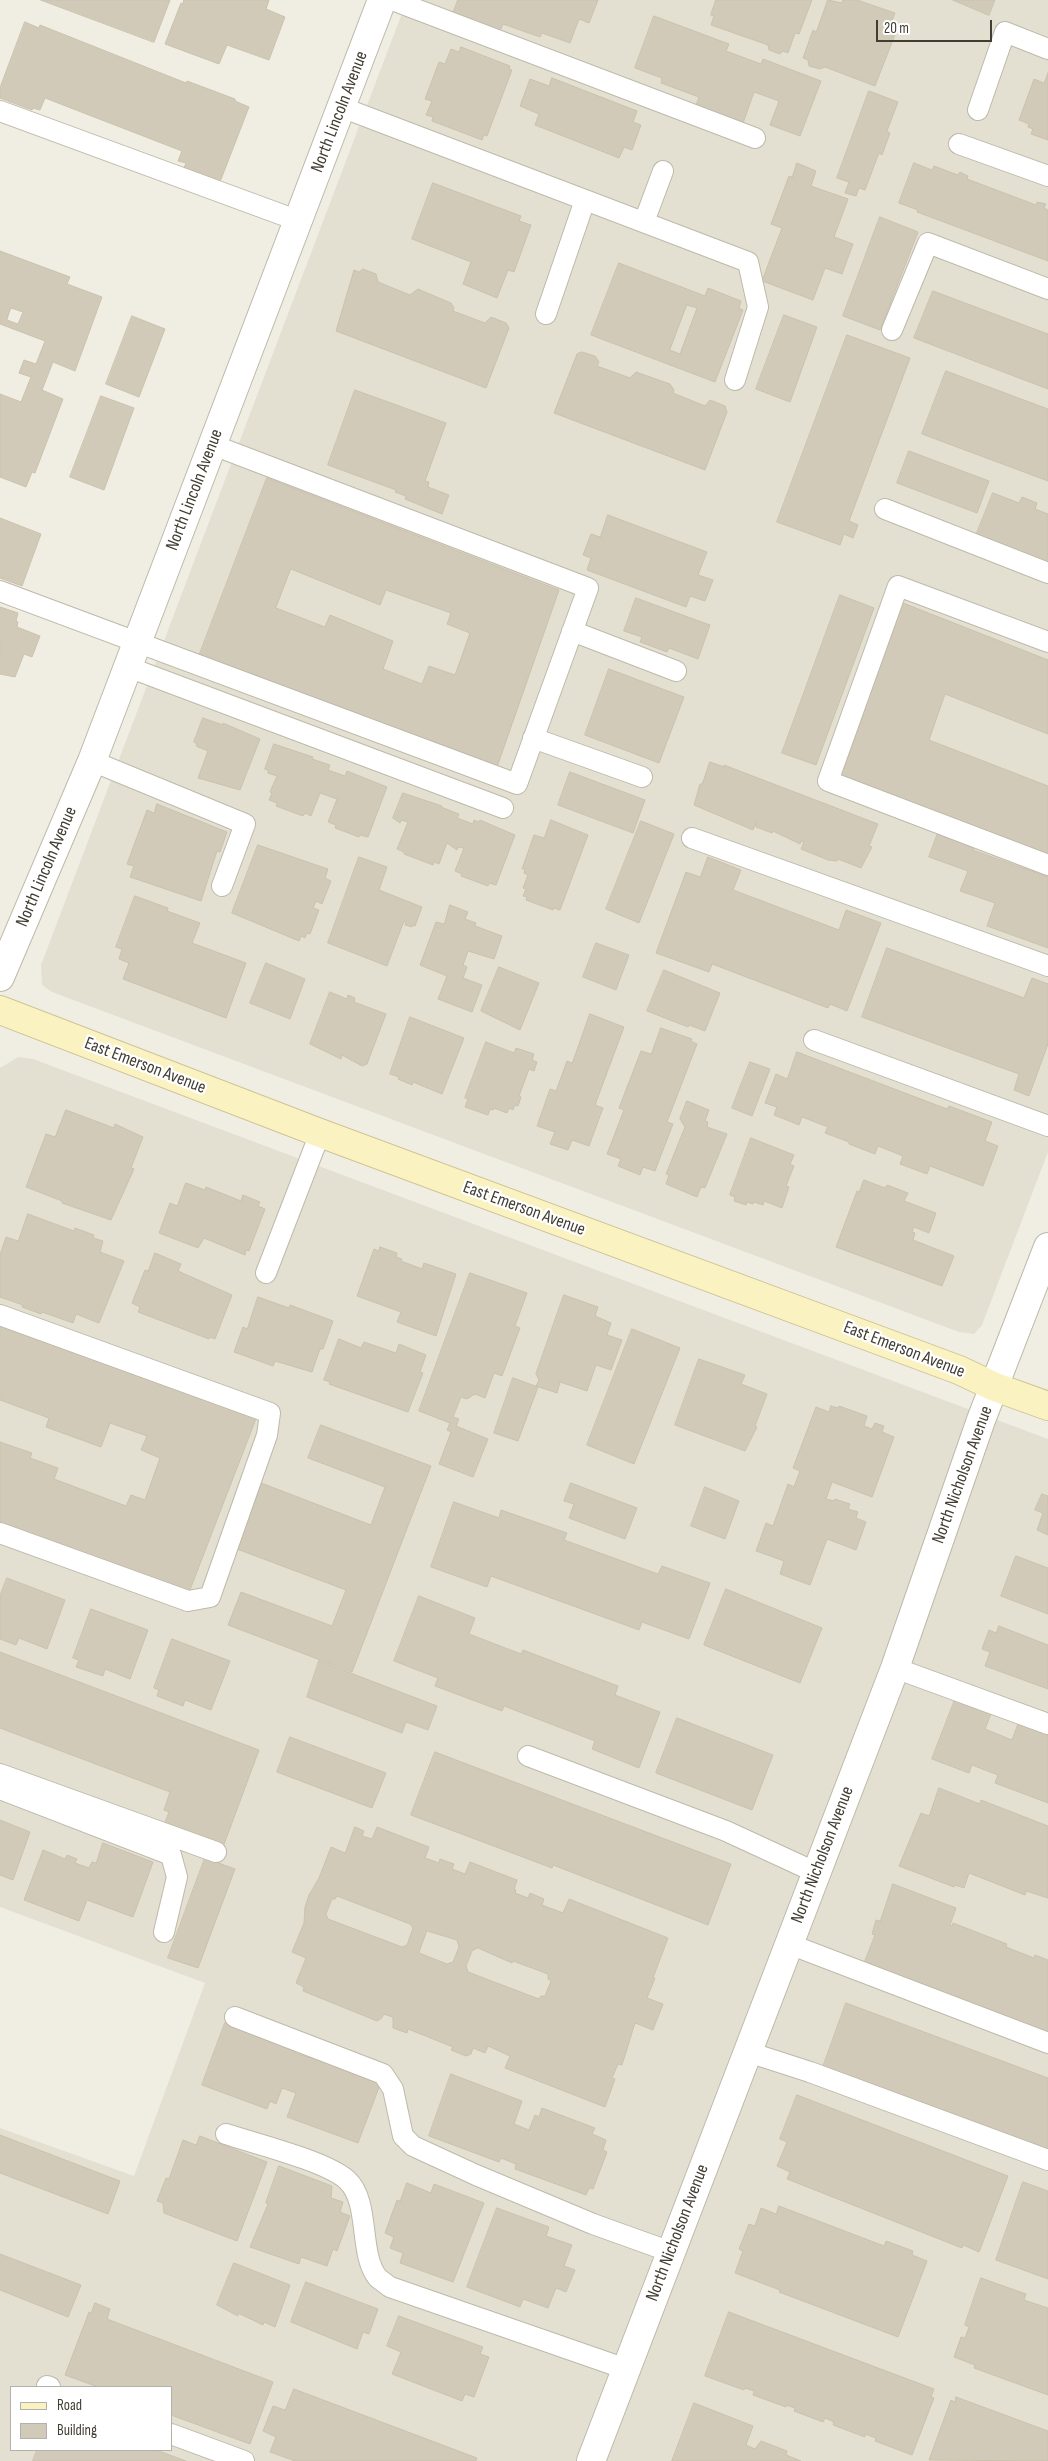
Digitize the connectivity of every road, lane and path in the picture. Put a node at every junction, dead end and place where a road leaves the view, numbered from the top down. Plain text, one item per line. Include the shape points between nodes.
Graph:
1 (382, 0) edge
2 (392, 0) edge
3 (1048, 49) edge
4 (341, 107) junction
5 (978, 110) dead end
6 (0, 111) edge
7 (755, 138) dead end
8 (958, 144) dead end
9 (663, 171) dead end
10 (1048, 176) edge
11 (585, 200) junction
12 (298, 221) junction
13 (644, 222) junction
14 (1048, 288) edge
15 (546, 314) dead end
16 (892, 330) dead end
17 (735, 380) dead end
18 (213, 445) junction
19 (886, 510) dead end
20 (1048, 573) edge
21 (0, 591) edge
22 (572, 631) junction
23 (1048, 642) edge
24 (133, 655) junction
25 (676, 672) dead end
26 (533, 738) junction
27 (92, 761) junction
28 (642, 777) dead end
29 (503, 808) dead end
30 (692, 838) dead end
31 (1048, 865) edge
32 (222, 886) dead end
33 (1048, 966) edge
34 (0, 977) edge
35 (0, 1010) edge
36 (814, 1040) dead end
37 (1048, 1126) edge
38 (320, 1133) junction
39 (1048, 1247) edge
40 (266, 1273) dead end
41 (0, 1315) edge
42 (995, 1387) junction
43 (1048, 1406) edge
44 (0, 1533) edge
45 (895, 1668) junction
46 (1048, 1724) edge
47 (528, 1756) dead end
48 (0, 1774) edge
49 (0, 1789) edge
50 (216, 1852) dead end
51 (817, 1873) junction
52 (164, 1932) dead end
53 (789, 1944) junction
54 (235, 2017) dead end
55 (1048, 2043) edge
56 (748, 2052) junction
57 (226, 2134) dead end
58 (1048, 2160) edge
59 (671, 2252) junction
60 (626, 2370) junction
61 (172, 2434) edge
62 (244, 2461) edge
63 (591, 2461) edge

1 - 4 street, North Lincoln Avenue
2 - 7 lane
3 - 5 lane via 1005,32
4 - 11 lane
4 - 12 street, North Lincoln Avenue
6 - 12 lane
8 - 10 lane
9 - 13 lane
11 - 13 lane
11 - 15 lane
12 - 18 street, North Lincoln Avenue
13 - 17 lane via 748,262 758,307
14 - 16 lane via 928,243
18 - 22 lane via 588,588
18 - 24 street, North Lincoln Avenue
19 - 20 lane
21 - 24 lane
22 - 25 lane
22 - 26 lane
23 - 31 lane via 898,586 828,781
24 - 26 lane via 517,784
24 - 27 street, North Lincoln Avenue
24 - 29 lane
26 - 28 lane
27 - 32 lane via 245,824
27 - 34 street, North Lincoln Avenue
30 - 33 lane
35 - 38 street, East Emerson Avenue
36 - 37 lane
38 - 40 lane
38 - 42 street, East Emerson Avenue via 959,1370
39 - 42 street, North Nicholson Avenue
41 - 44 lane via 270,1413 268,1435 210,1597 188,1601
42 - 43 street, East Emerson Avenue
42 - 45 street, North Nicholson Avenue
45 - 46 lane
45 - 51 street, North Nicholson Avenue
47 - 51 lane via 726,1831
48 - 50 lane
49 - 52 lane via 171,1856 177,1877
51 - 53 street, North Nicholson Avenue
53 - 55 lane
53 - 56 street, North Nicholson Avenue
54 - 59 lane via 383,2074 393,2089 403,2136 413,2146 476,2176
56 - 58 lane
56 - 59 street, North Nicholson Avenue
57 - 60 lane via 334,2169 349,2182 358,2197 370,2261 378,2277 390,2287
59 - 60 street, North Nicholson Avenue
60 - 63 street, North Nicholson Avenue
61 - 62 lane

